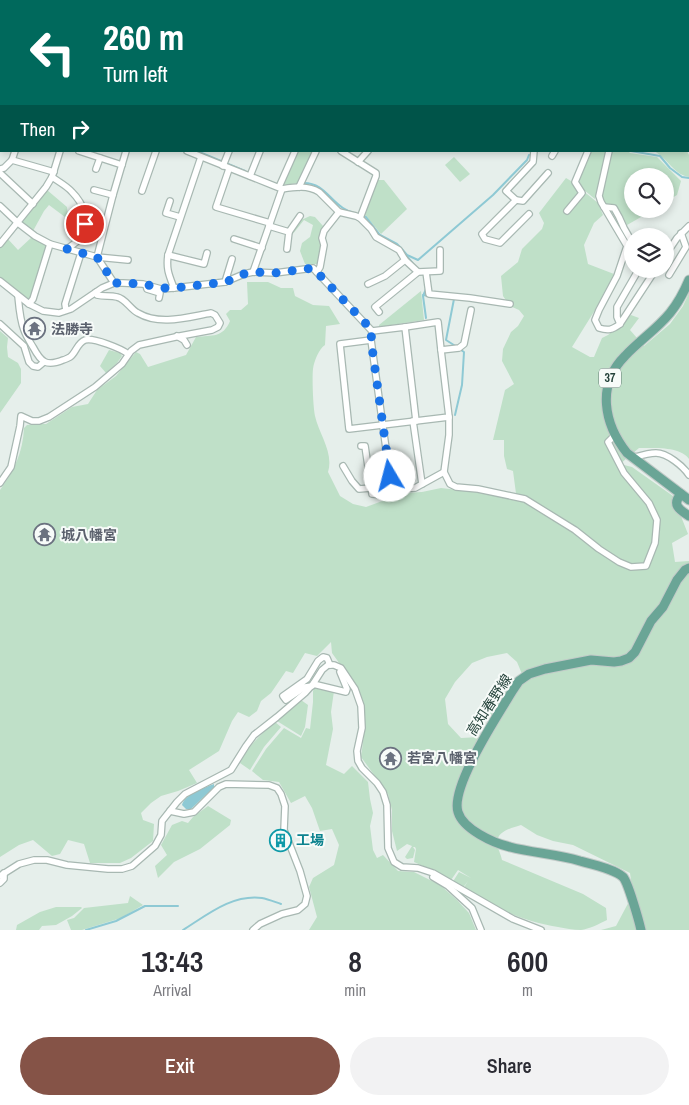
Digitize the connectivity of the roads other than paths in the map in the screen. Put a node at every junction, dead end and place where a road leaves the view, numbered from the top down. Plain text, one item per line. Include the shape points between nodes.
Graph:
1 (15, 152) edge
2 (58, 152) edge
3 (82, 152) edge
4 (126, 152) edge
5 (156, 152) edge
6 (229, 152) edge
7 (260, 152) edge
8 (295, 152) edge
9 (316, 152) edge
10 (342, 152) edge
11 (367, 152) edge
12 (534, 152) edge
13 (588, 152) edge
14 (610, 152) edge
15 (197, 154) edge
16 (100, 158) junction
17 (12, 160) junction
18 (358, 162) junction
19 (122, 165) junction
20 (226, 167) junction
21 (96, 169) dead end
22 (0, 171) edge
23 (548, 173) dead end
24 (53, 175) junction
25 (250, 176) junction
26 (301, 184) junction
27 (281, 186) junction
28 (94, 190) dead end
29 (142, 191) dead end
30 (113, 195) junction
31 (516, 200) junction
32 (170, 201) dead end
33 (33, 204) junction
34 (0, 206) edge
35 (604, 207) junction
36 (567, 211) dead end
37 (339, 212) junction
38 (166, 213) junction
39 (529, 214) dead end
40 (300, 216) dead end
41 (180, 218) junction
42 (360, 218) junction
43 (163, 220) dead end
44 (18, 223) junction
45 (270, 225) junction
46 (689, 226) edge
47 (625, 228) edge
48 (289, 232) junction
49 (682, 233) junction
50 (233, 239) dead end
51 (1, 241) edge
52 (674, 242) edge
53 (50, 244) junction
54 (262, 248) junction
55 (67, 249) junction
56 (287, 249) dead end
57 (440, 250) dead end
58 (81, 253) junction
59 (207, 253) dead end
60 (168, 255) junction
61 (97, 257) junction
62 (232, 259) dead end
63 (128, 260) dead end
64 (406, 260) junction
65 (674, 268) edge
66 (253, 272) junction
67 (316, 272) junction
68 (418, 272) junction
69 (426, 272) junction
70 (634, 278) edge
71 (650, 278) edge
72 (689, 280) edge
73 (0, 281) edge
74 (226, 282) junction
75 (114, 283) junction
76 (368, 284) dead end
77 (146, 285) junction
78 (174, 288) junction
79 (96, 292) junction
80 (18, 296) junction
81 (159, 298) dead end
82 (29, 304) junction
83 (510, 304) dead end
84 (66, 310) junction
85 (472, 310) dead end
86 (379, 312) dead end
87 (0, 324) edge
88 (620, 324) junction
89 (405, 327) junction
90 (372, 330) junction
91 (177, 336) junction
92 (371, 340) junction
93 (187, 344) dead end
94 (441, 350) junction
95 (128, 354) junction
96 (44, 362) junction
97 (449, 417) junction
98 (415, 421) junction
99 (383, 425) junction
100 (615, 435) junction
101 (361, 446) dead end
102 (632, 458) junction
103 (343, 466) dead end
104 (444, 472) junction
105 (689, 475) edge
106 (0, 484) edge
107 (422, 484) junction
108 (371, 488) junction
109 (392, 492) junction
110 (681, 494) junction
111 (689, 500) edge
112 (689, 516) edge
113 (689, 568) edge
114 (334, 665) junction
115 (313, 685) junction
116 (170, 811) junction
117 (418, 868) junction
118 (2, 874) edge
119 (0, 883) edge
120 (253, 930) edge
121 (481, 930) edge
122 (541, 930) edge
123 (641, 930) edge

1 - 17 street
2 - 24 street
3 - 16 street
4 - 19 street
5 - 29 street
6 - 20 street
7 - 25 street
8 - 27 street
9 - 26 street
10 - 18 street
11 - 18 street
12 - 31 street via 533,162 506,191
13 - 36 street via 575,182 582,193
14 - 35 street via 599,196
15 - 20 street
15 - 41 street
16 - 19 street
16 - 21 street
17 - 22 street
17 - 24 street
18 - 42 street via 376,173
19 - 30 street
20 - 25 street
20 - 45 street via 216,207
22 - 33 street
23 - 31 street via 523,200
24 - 33 street
24 - 55 street via 72,191 86,216 83,235
25 - 27 street
26 - 27 street
26 - 37 street via 319,192
27 - 45 street
28 - 30 street
30 - 61 street
31 - 39 street via 482,234 485,239 500,242
32 - 38 street
33 - 44 street
34 - 44 street
35 - 47 street via 614,208
35 - 88 street via 627,246 596,320 599,328 606,330
37 - 42 street
37 - 67 street via 324,231 324,249
38 - 41 street
38 - 43 street
40 - 48 street
41 - 60 street
42 - 64 street via 376,237 399,250
44 - 51 street
44 - 53 street
45 - 48 street
45 - 54 street
46 - 49 street
48 - 56 street
49 - 52 street
49 - 65 street via 686,246
50 - 54 street
53 - 55 street
53 - 82 street
54 - 66 street
55 - 58 street
57 - 69 street via 440,271
58 - 61 street
58 - 84 street
59 - 60 street via 204,264
60 - 78 street via 168,273
61 - 63 street
61 - 75 street
62 - 74 street
64 - 68 street
64 - 76 street via 386,276
66 - 67 street via 313,268
66 - 74 street
67 - 90 street
68 - 69 street
68 - 86 street via 375,307
69 - 83 street via 429,294
70 - 88 street via 617,307
71 - 88 street
72 - 100 main road, 37 via 670,313 625,355 613,371 606,398 609,423
73 - 80 street
74 - 78 street
75 - 77 street
75 - 79 street
77 - 78 street
77 - 81 street via 147,289 160,293
79 - 84 street
79 - 91 street via 101,296 118,297 138,314 152,318 164,320 211,313 220,323 215,329
80 - 82 street
80 - 96 street via 24,330
82 - 84 street via 42,311 59,313
85 - 94 street via 464,344 459,348
87 - 96 street via 24,346 33,366
89 - 90 street
89 - 94 street via 438,322
89 - 98 street
90 - 92 street
91 - 93 street
91 - 95 street via 139,346
92 - 99 street
92 - 99 street via 340,344 349,429
94 - 97 street
95 - 96 street via 98,341 85,340 70,357 56,363
95 - 106 street via 122,364 94,387 48,417 32,421 21,416 11,467
97 - 98 street
97 - 104 street
98 - 99 street
98 - 107 street
99 - 109 street
100 - 102 main road, 37
100 - 104 street via 608,442 624,474 649,503 657,520 655,543 646,566 631,567 619,562 525,499 456,487 450,484
101 - 108 street via 365,446
102 - 105 street via 657,453 674,460
102 - 110 main road, 37
103 - 108 street via 359,488
104 - 107 street
107 - 109 street
108 - 109 street via 372,494
110 - 111 main road, 37
110 - 112 main road via 676,504
113 - 123 main road, 高知春野線 via 677,580 629,658 614,662 590,660 545,669 529,674 519,682 476,751 456,801 461,820 493,842 565,856 617,873 624,878
114 - 115 street via 328,664
114 - 115 street via 346,692
114 - 115 street via 323,657 307,679 283,696 286,700 305,686
114 - 117 street via 341,668 362,706 358,760 383,792 387,804 388,848 394,862 402,867
115 - 116 street via 254,735 231,770 186,794
116 - 118 street via 162,821 161,835 155,846 132,866 108,869 34,860
116 - 120 street via 194,812 226,784 277,788 286,806 284,830 307,896 305,904 298,910 282,914
117 - 121 street via 448,886 472,908
117 - 122 street via 433,873 513,919
118 - 119 street via 4,879

